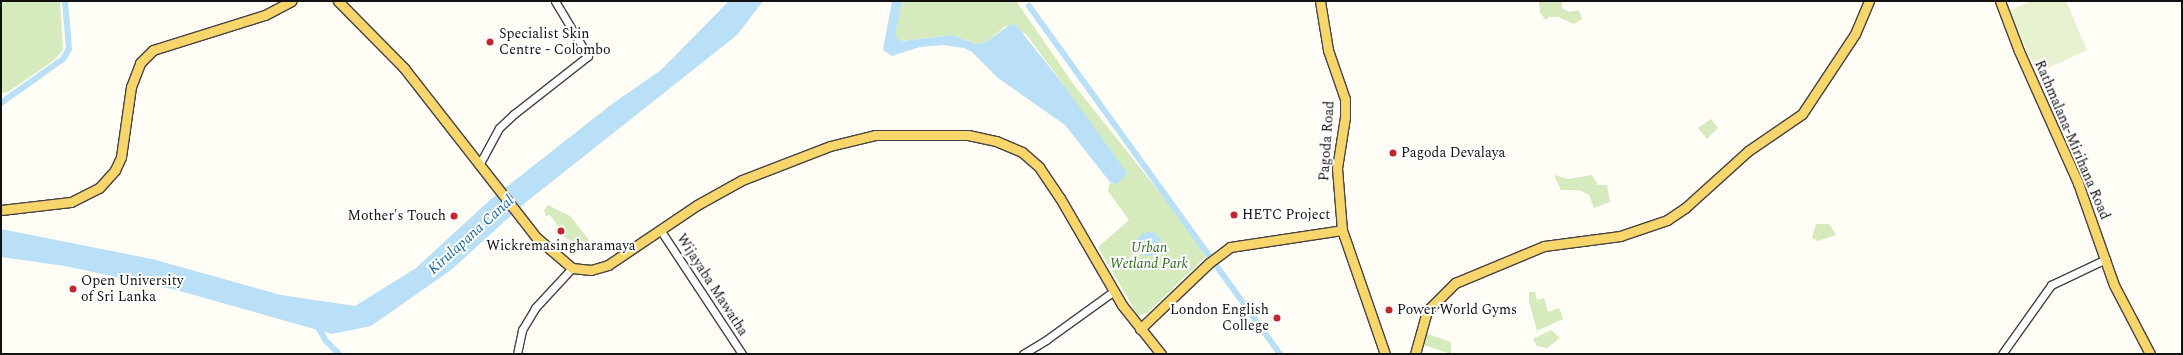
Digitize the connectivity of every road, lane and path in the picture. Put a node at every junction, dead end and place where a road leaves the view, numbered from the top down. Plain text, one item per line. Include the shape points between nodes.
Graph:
1 (291, 1) edge
2 (338, 1) edge
3 (555, 1) edge
4 (1320, 1) edge
5 (1869, 1) edge
6 (2000, 1) edge
7 (479, 165) junction
8 (1, 210) edge
9 (1342, 230) junction
10 (661, 231) junction
11 (2106, 259) junction
12 (572, 268) junction
13 (1114, 291) junction
14 (1140, 329) junction
15 (1385, 353) edge
16 (517, 354) edge
17 (742, 354) edge
18 (1023, 354) edge
19 (1161, 354) edge
20 (1415, 354) edge
21 (2002, 354) edge
22 (2150, 354) edge

1 - 8 main road via 265,15 164,46 145,56 131,87 121,157 115,170 99,188 71,202
2 - 7 main road via 404,68
3 - 7 street via 588,56 499,128
4 - 9 main road, Pagoda Road via 1328,50 1345,99 1345,117 1337,168
5 - 20 main road via 1855,34 1802,114 1748,151 1685,208 1667,220 1620,236 1544,246 1454,283 1427,311
6 - 11 main road, Rathmalana-Mirihana Road via 2018,51 2078,183
7 - 12 main road via 538,238
9 - 14 main road via 1230,247 1209,263
9 - 15 main road, Pagoda Road
10 - 12 main road via 608,265 591,270
10 - 13 main road via 697,205 742,180 830,146 875,135 968,135 996,141 1022,152 1039,167
10 - 17 street, Wijayaba Mawatha
11 - 21 street via 2050,285
11 - 22 main road, Rathmalana-Mirihana Road via 2123,304
12 - 16 street via 535,308 522,330
13 - 14 main road
13 - 18 street
14 - 19 main road

